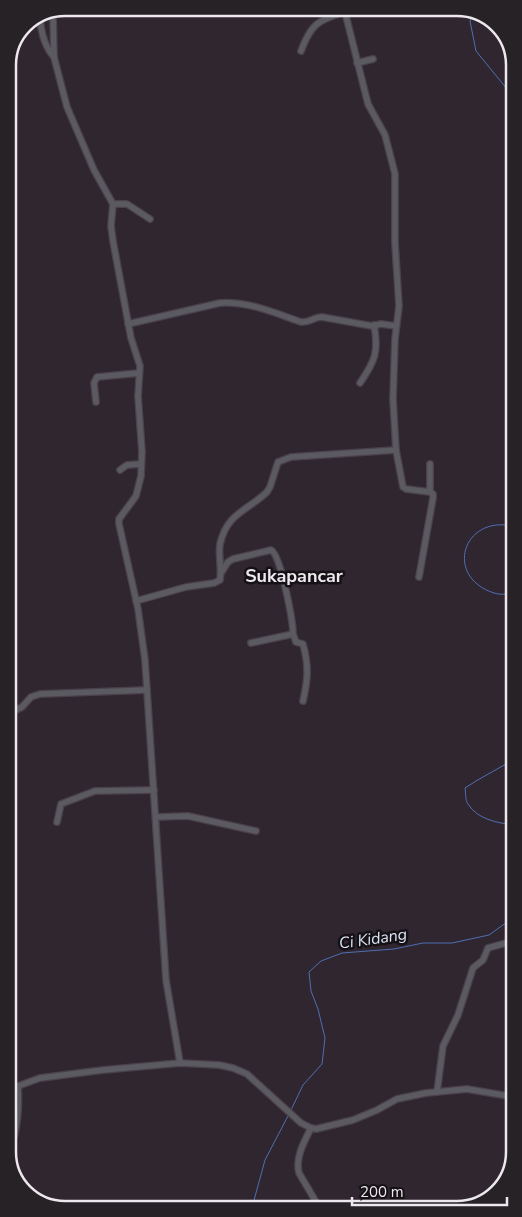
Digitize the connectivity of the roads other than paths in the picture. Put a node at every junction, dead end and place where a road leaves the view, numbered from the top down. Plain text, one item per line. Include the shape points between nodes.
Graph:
1 (331, 16) edge
2 (346, 16) edge
3 (53, 18) edge
4 (40, 23) edge
5 (301, 51) dead end
6 (54, 57) junction
7 (373, 59) dead end
8 (358, 63) junction
9 (113, 204) junction
10 (150, 219) dead end
11 (128, 324) junction
12 (374, 326) junction
13 (396, 326) junction
14 (139, 373) junction
15 (360, 383) dead end
16 (96, 402) dead end
17 (396, 450) junction
18 (141, 464) junction
19 (430, 464) dead end
20 (120, 470) dead end
21 (430, 492) junction
22 (221, 573) junction
23 (419, 578) dead end
24 (136, 601) junction
25 (293, 634) junction
26 (251, 643) dead end
27 (147, 690) junction
28 (303, 700) dead end
29 (16, 710) edge
30 (154, 790) junction
31 (156, 817) junction
32 (57, 822) dead end
33 (256, 831) dead end
34 (506, 943) edge
35 (180, 1063) junction
36 (18, 1086) joint
37 (437, 1092) junction
38 (506, 1095) edge
39 (16, 1126) edge
40 (311, 1128) junction
41 (315, 1201) edge

1 - 5 street via 317,22
2 - 8 street
3 - 6 street
4 - 6 street via 44,41
6 - 9 street via 67,106 94,170
7 - 8 street
8 - 13 street via 368,104 385,136 395,174 399,306
9 - 10 street via 127,204
9 - 11 street via 111,226
11 - 12 street via 230,302 307,323 322,317
11 - 14 street via 140,364
12 - 13 street
12 - 15 street via 376,356
13 - 17 street via 393,399
14 - 16 street via 97,377 94,383
14 - 18 street
17 - 21 street via 403,486
17 - 22 street via 291,457 278,462 269,490 230,520 220,545
18 - 20 street via 127,465
18 - 24 street via 139,487 119,524
19 - 21 street
21 - 23 street via 433,503
22 - 24 street via 220,580 214,583
22 - 25 street via 233,559 272,550 283,575
24 - 27 street
25 - 26 street
25 - 28 street via 296,642 303,644 308,664
27 - 29 street via 40,694
27 - 30 street
30 - 31 street
30 - 32 street via 95,791 61,804
31 - 33 street via 188,816
31 - 35 street via 166,980
34 - 37 street via 488,948 483,960 473,968 458,1015 443,1046
35 - 36 street via 40,1078
35 - 40 street via 219,1064 247,1074 301,1123
36 - 39 street
37 - 38 street via 468,1089
37 - 40 street via 397,1099 353,1120
40 - 41 street via 297,1168

